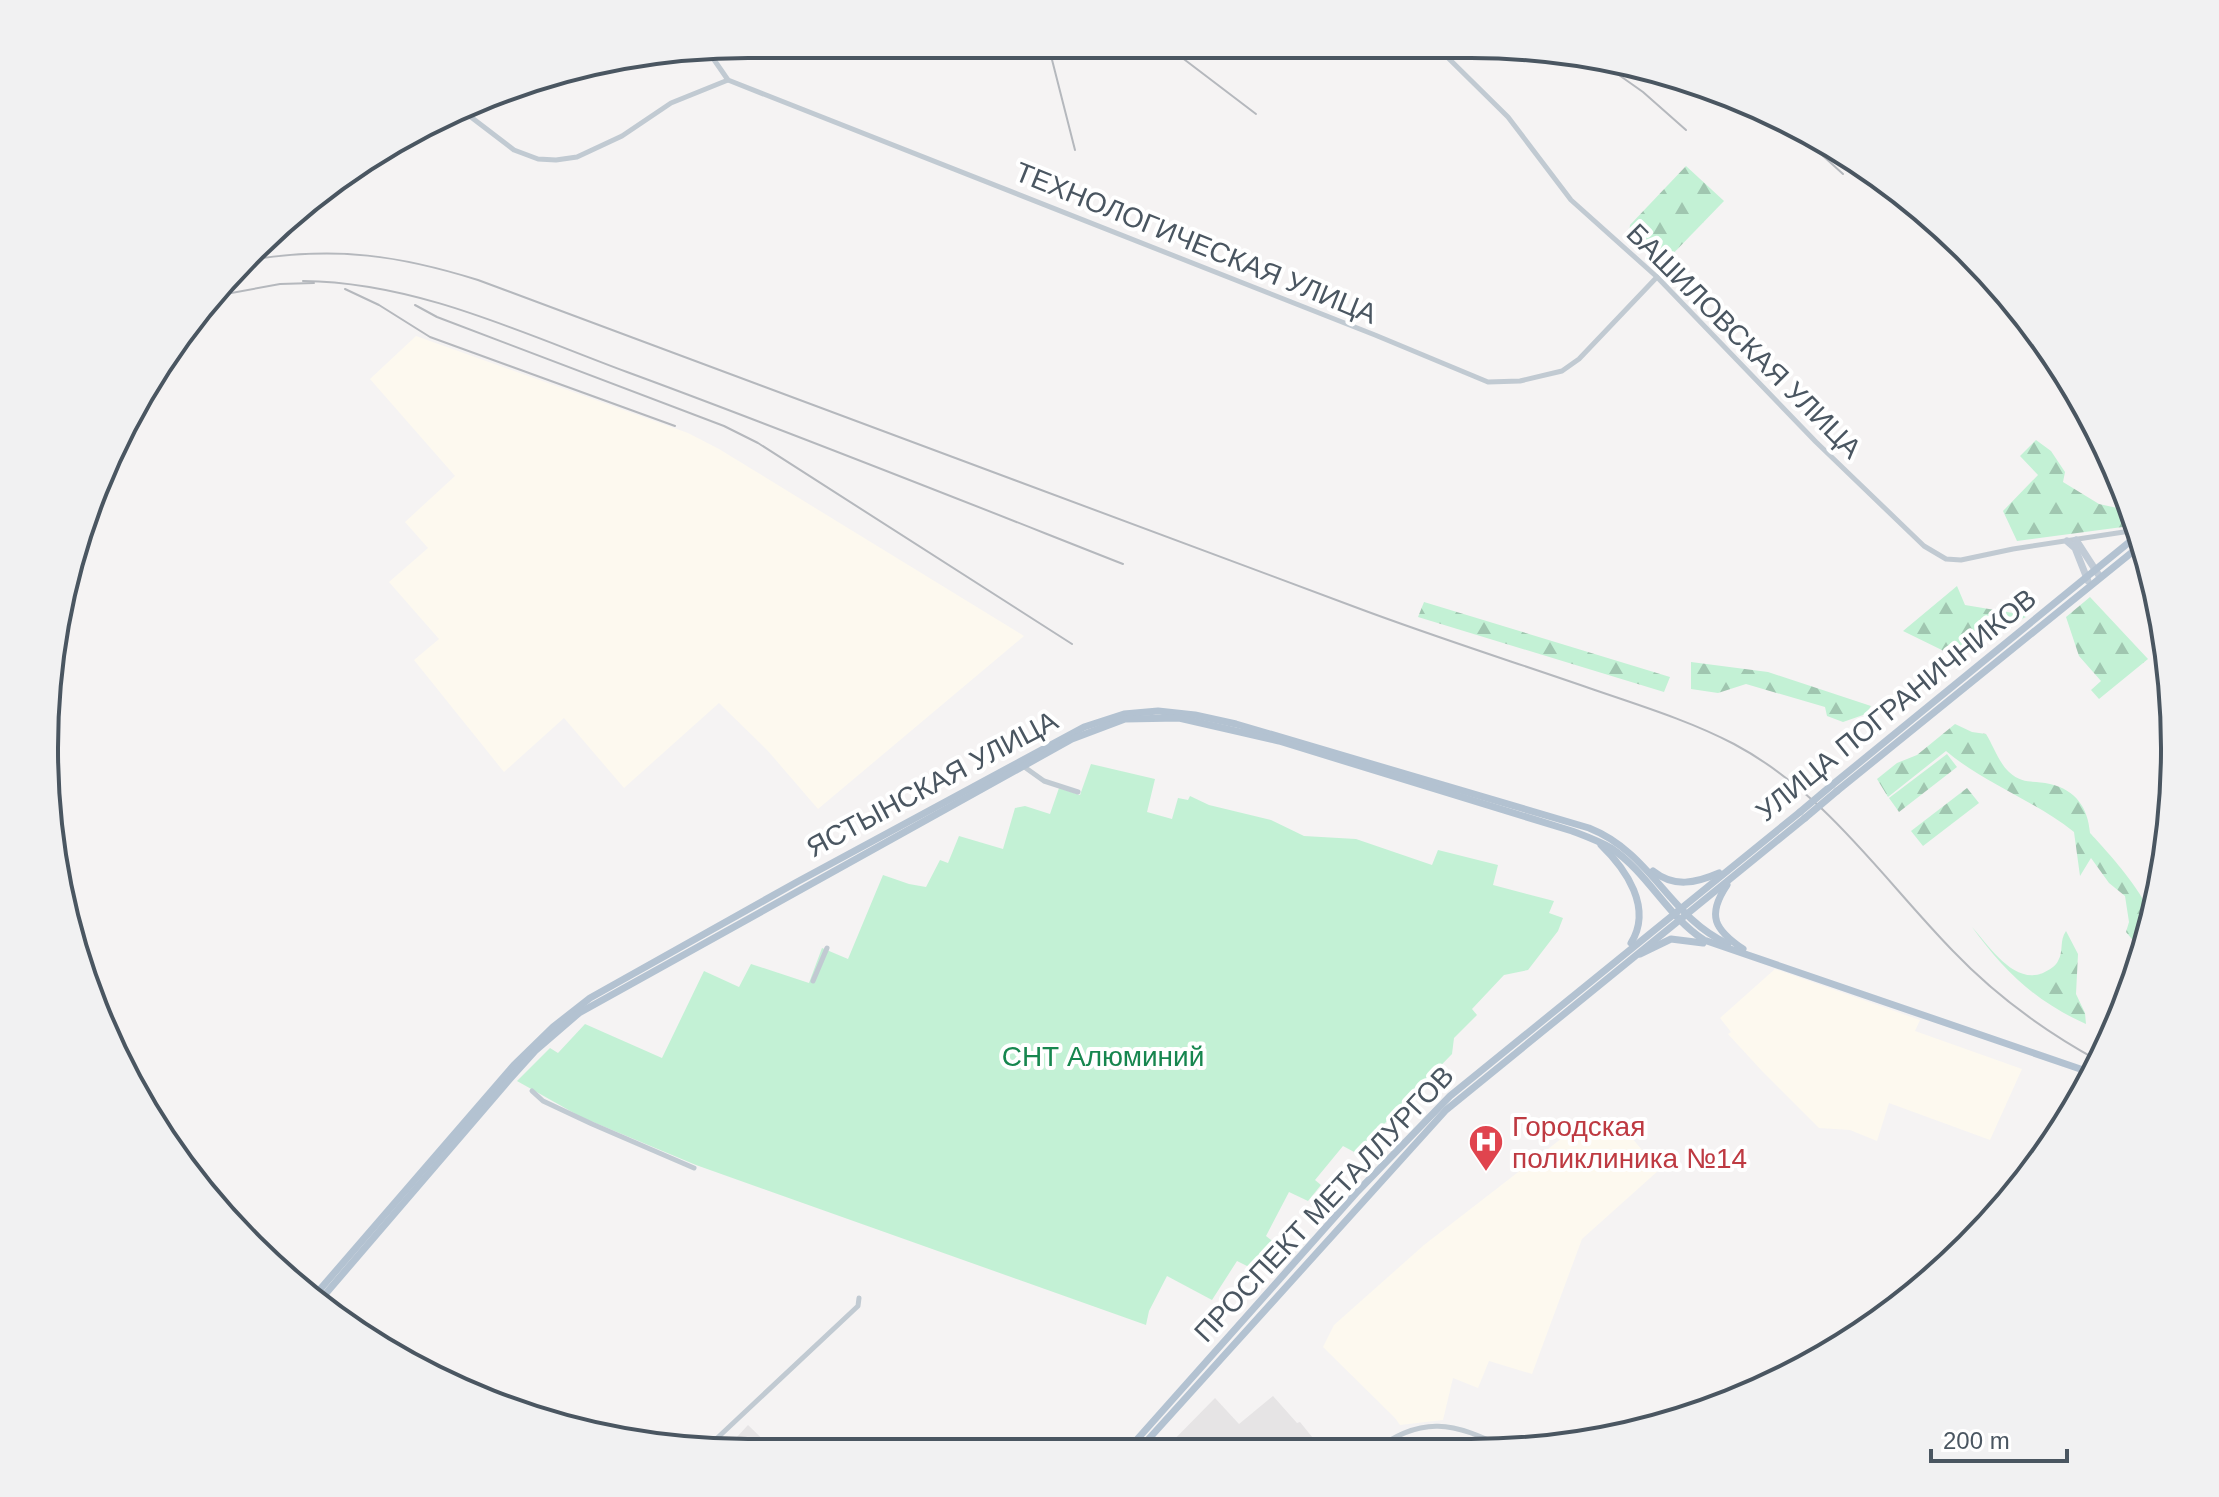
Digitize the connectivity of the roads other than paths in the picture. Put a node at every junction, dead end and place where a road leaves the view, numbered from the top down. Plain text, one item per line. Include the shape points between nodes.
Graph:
1 (1448, 58) edge
2 (713, 59) edge
3 (728, 80) junction
4 (471, 117) edge
5 (1657, 277) junction
6 (2126, 533) edge
7 (2072, 540) junction
8 (2129, 542) edge
9 (2131, 551) edge
10 (2098, 574) junction
11 (2088, 582) junction
12 (1023, 766) junction
13 (1078, 792) dead end
14 (1802, 815) junction
15 (1589, 837) junction
16 (1642, 863) junction
17 (1732, 867) junction
18 (1732, 877) junction
19 (1683, 910) junction
20 (1675, 916) junction
21 (827, 948) dead end
22 (1748, 953) junction
23 (1629, 954) junction
24 (813, 981) dead end
25 (2082, 1069) edge
26 (532, 1091) dead end
27 (694, 1168) dead end
28 (338, 1268) junction
29 (314, 1285) edge
30 (320, 1289) edge
31 (325, 1294) edge
32 (859, 1298) dead end
33 (717, 1438) edge
34 (1138, 1439) edge
35 (1149, 1439) edge
36 (1393, 1439) edge
37 (1483, 1439) edge

1 - 5 street, БАШИЛОВСКАЯ УЛИЦА via 1508,117 1571,200
2 - 3 street
3 - 4 street via 671,103 622,136 577,157 538,159 514,150
3 - 5 street, ТЕХНОЛОГИЧЕСКАЯ УЛИЦА via 1488,382 1562,371
5 - 7 street, БАШИЛОВСКАЯ УЛИЦА via 1816,442 1938,556 1961,560
6 - 7 street, БАШИЛОВСКАЯ УЛИЦА
7 - 10 main road
7 - 11 main road
8 - 10 main road, УЛИЦА ПОГРАНИЧНИКОВ
9 - 10 main road, УЛИЦА ПОГРАНИЧНИКОВ
10 - 11 main road, УЛИЦА ПОГРАНИЧНИКОВ
11 - 14 main road, УЛИЦА ПОГРАНИЧНИКОВ, bridge
12 - 13 street via 1044,781
12 - 15 main road, ЯСТЫНСКАЯ УЛИЦА via 1103,725 1131,718 1179,718 1293,746
12 - 31 main road, ЯСТЫНСКАЯ УЛИЦА via 579,1013 509,1080
14 - 17 main road, УЛИЦА ПОГРАНИЧНИКОВ
14 - 18 main road, УЛИЦА ПОГРАНИЧНИКОВ
15 - 20 main road, ЯСТЫНСКАЯ УЛИЦА via 1624,859
15 - 23 main road via 1620,864 1634,890 1639,914
16 - 17 main road via 1681,883
16 - 19 main road, ЯСТЫНСКАЯ УЛИЦА
16 - 28 main road, ЯСТЫНСКАЯ УЛИЦА via 1620,843 1589,828 1236,724 1158,711 1097,721 575,1008 514,1065
17 - 19 main road, УЛИЦА ПОГРАНИЧНИКОВ
18 - 19 main road, УЛИЦА ПОГРАНИЧНИКОВ
18 - 22 main road via 1715,913 1724,936
19 - 20 main road, ПРОСПЕКТ МЕТАЛЛУРГОВ
19 - 22 main road, ЯСТЫНСКАЯ УЛИЦА via 1706,932
20 - 22 main road, ЯСТЫНСКАЯ УЛИЦА via 1704,940
20 - 23 main road, ПРОСПЕКТ МЕТАЛЛУРГОВ
21 - 24 street
22 - 23 main road via 1678,938
22 - 25 main road
23 - 34 main road, ПРОСПЕКТ МЕТАЛЛУРГОВ via 1424,1121
23 - 35 main road, ПРОСПЕКТ МЕТАЛЛУРГОВ via 1446,1110
26 - 27 street via 543,1101
28 - 29 main road
28 - 30 main road, ЯСТЫНСКАЯ УЛИЦА
32 - 33 street via 858,1306
36 - 37 street via 1440,1426

